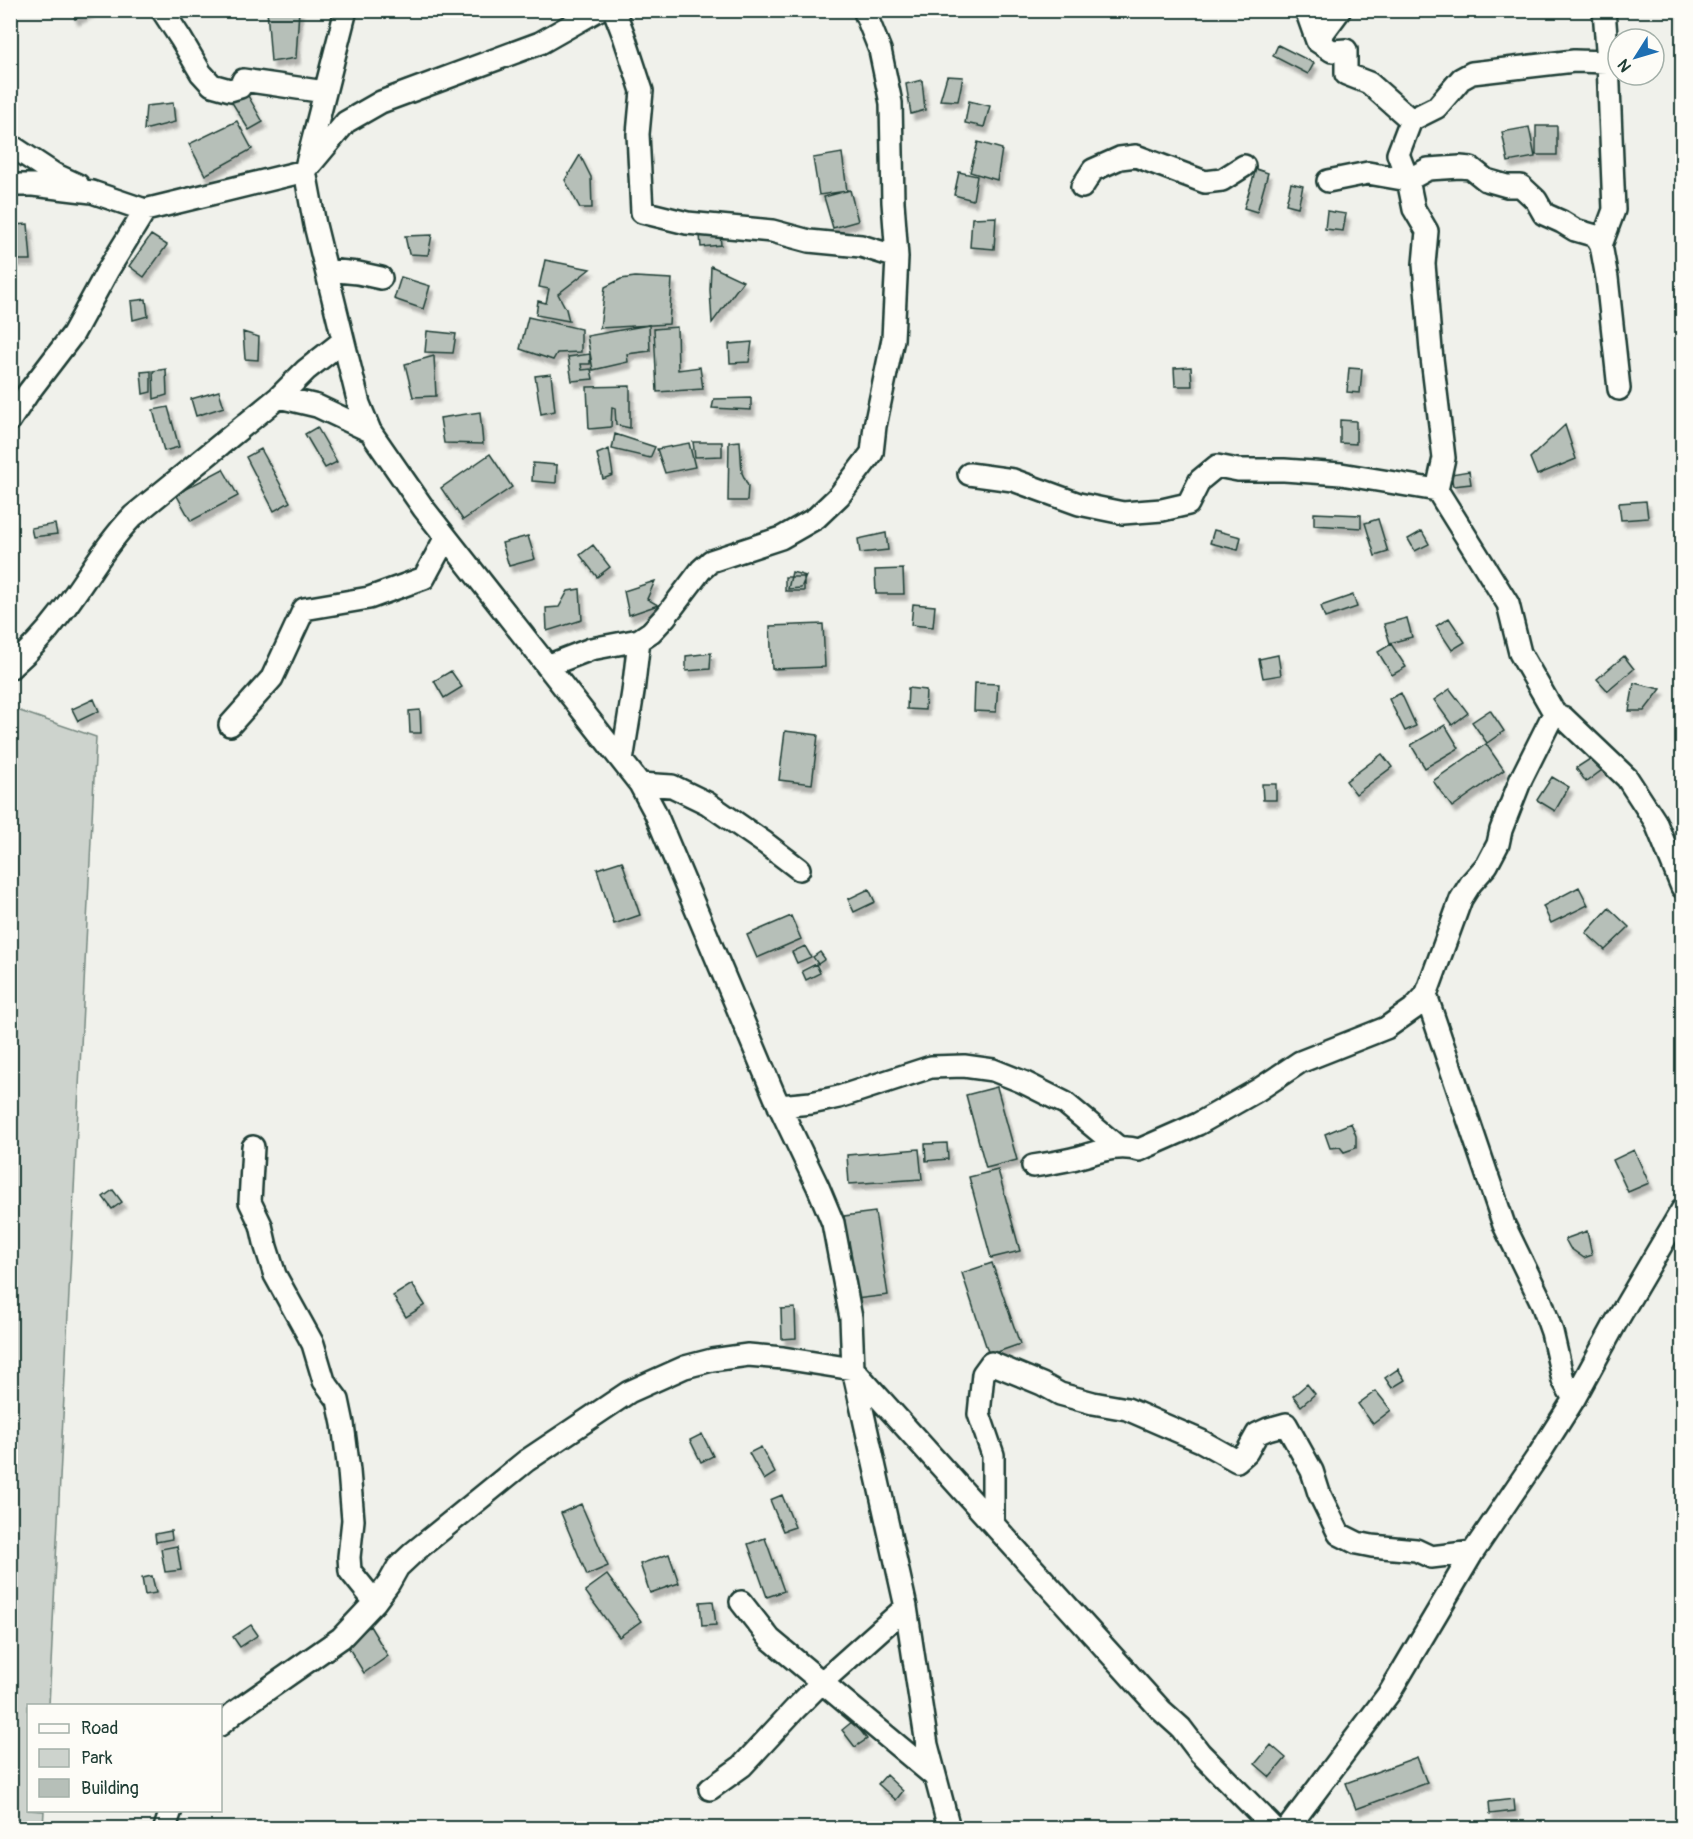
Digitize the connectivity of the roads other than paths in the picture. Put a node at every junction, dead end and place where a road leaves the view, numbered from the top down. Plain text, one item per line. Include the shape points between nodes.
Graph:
1 (162, 10) edge
2 (346, 10) edge
3 (598, 10) edge
4 (614, 10) edge
5 (864, 10) edge
6 (1306, 10) edge
7 (1340, 10) edge
8 (1607, 11) edge
9 (1607, 27) edge
10 (1317, 41) junction
11 (1606, 62) edge
12 (1609, 87) edge
13 (325, 92) junction
14 (1411, 120) junction
15 (10, 145) edge
16 (1244, 166) dead end
17 (305, 171) junction
18 (1408, 180) junction
19 (1328, 181) dead end
20 (10, 185) edge
21 (1082, 187) dead end
22 (92, 192) junction
23 (145, 210) junction
24 (1601, 245) junction
25 (897, 257) junction
26 (327, 270) junction
27 (381, 279) dead end
28 (343, 340) junction
29 (1619, 389) dead end
30 (279, 397) junction
31 (10, 420) edge
32 (370, 431) junction
33 (969, 474) dead end
34 (1437, 490) junction
35 (446, 537) junction
36 (639, 640) junction
37 (547, 666) junction
38 (10, 668) edge
39 (1556, 716) junction
40 (230, 725) dead end
41 (622, 761) junction
42 (640, 784) junction
43 (799, 869) dead end
44 (1683, 887) edge
45 (1426, 995) junction
46 (779, 1106) junction
47 (253, 1147) dead end
48 (1118, 1147) junction
49 (1033, 1166) dead end
50 (1683, 1210) edge
51 (853, 1369) junction
52 (1574, 1399) junction
53 (993, 1524) junction
54 (1473, 1552) junction
55 (375, 1602) junction
56 (741, 1602) dead end
57 (906, 1607) junction
58 (822, 1682) junction
59 (222, 1723) edge
60 (933, 1774) junction
61 (710, 1789) dead end
62 (170, 1812) edge
63 (165, 1828) edge
64 (949, 1828) edge
65 (1274, 1828) edge
66 (1288, 1828) edge

1 - 13 street via 212,85 230,90 240,87 243,80
2 - 13 street
3 - 17 street via 540,43 381,102 346,122
4 - 25 street via 642,91 638,134 642,212 687,224 772,231 809,241 861,246
5 - 25 street via 880,50 891,103
6 - 10 street
7 - 10 street
8 - 9 street
10 - 14 street via 1332,51 1346,50 1346,74 1369,83
11 - 14 street via 1472,73 1437,107
12 - 24 street via 1614,210
13 - 17 street
14 - 18 street via 1398,154
15 - 22 street via 54,174
16 - 21 street via 1222,180 1205,182 1136,156 1120,158 1093,170
17 - 23 street
17 - 26 street
18 - 19 street via 1368,173
18 - 24 street via 1428,169 1471,168 1486,180 1521,186 1544,214 1596,236
18 - 34 street via 1414,209 1427,231 1424,264 1444,458
20 - 22 street
22 - 23 street
23 - 31 street via 73,334
24 - 29 street
25 - 36 street via 893,339 872,453 839,496 816,518 782,538 711,561 666,616
26 - 27 street
26 - 28 street
28 - 30 street
28 - 32 street via 358,404
30 - 32 street via 317,406
30 - 38 street via 125,524 59,617
32 - 35 street
33 - 34 street via 1013,480 1079,504 1123,513 1188,504 1200,480 1217,466 1341,474
34 - 39 street via 1508,604 1520,653
35 - 37 street
35 - 40 street via 424,578 369,598 304,609 272,678
36 - 37 street via 591,649
36 - 41 street
37 - 41 street
39 - 44 street via 1563,717 1627,778 1655,821
39 - 45 street via 1521,779 1498,844 1461,899
41 - 42 street
42 - 43 street via 672,786 707,803
42 - 46 street
45 - 48 street via 1386,1028 1300,1062 1198,1124 1138,1149
45 - 52 street via 1504,1225 1541,1301 1563,1380
46 - 48 street via 839,1097 931,1067 964,1066 993,1070 1065,1103
46 - 51 street via 833,1223 851,1318
47 - 55 street via 250,1202 275,1275 313,1344 324,1381 338,1400 353,1520 350,1570
48 - 49 street
50 - 52 street
51 - 53 street
51 - 55 street via 748,1355 685,1367 629,1392 526,1461 414,1552 398,1567
51 - 57 street
52 - 54 street
53 - 54 street via 993,1455 979,1414 983,1374 991,1363 1060,1394 1127,1409 1237,1461 1257,1434 1286,1424 1312,1471 1338,1534 1357,1543 1416,1550 1431,1557
53 - 65 street via 1181,1728 1200,1754
54 - 66 street via 1390,1692
55 - 59 street via 341,1638
56 - 58 street via 770,1639
57 - 58 street
57 - 60 street
58 - 60 street
58 - 61 street via 742,1766
60 - 64 street
62 - 63 street

